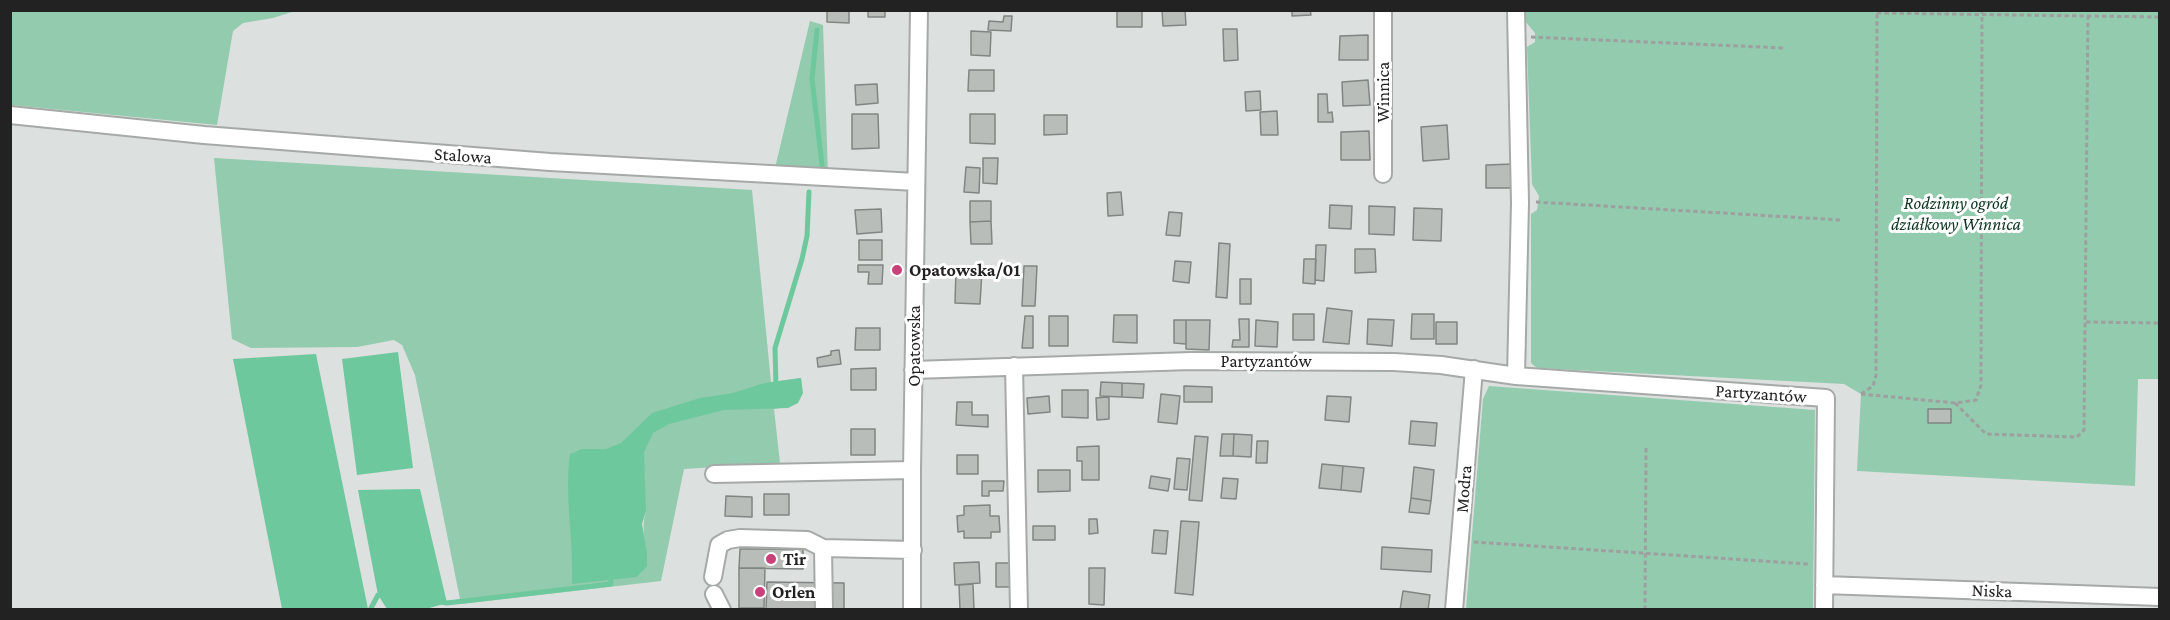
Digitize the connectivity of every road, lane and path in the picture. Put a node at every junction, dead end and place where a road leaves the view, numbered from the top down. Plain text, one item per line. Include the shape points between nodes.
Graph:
1 (919, 10) edge
2 (1383, 10) edge
3 (1516, 10) edge
4 (2088, 10) edge
5 (1876, 12) edge
6 (1982, 12) edge
7 (2088, 16) junction
8 (2160, 17) edge
9 (1517, 37) junction
10 (1784, 48) dead end
11 (10, 115) edge
12 (1383, 174) dead end
13 (916, 182) junction
14 (1520, 203) junction
15 (1841, 220) dead end
16 (2086, 322) junction
17 (2160, 323) edge
18 (1014, 366) junction
19 (1474, 369) junction
20 (913, 370) junction
21 (1516, 376) junction
22 (1955, 403) junction
23 (1646, 447) dead end
24 (912, 470) junction
25 (714, 474) dead end
26 (1460, 542) junction
27 (823, 548) junction
28 (914, 550) junction
29 (1645, 553) junction
30 (1824, 564) junction
31 (1824, 585) junction
32 (2160, 597) edge
33 (722, 609) edge
34 (824, 609) edge
35 (912, 609) edge
36 (1019, 609) edge
37 (1454, 609) edge
38 (1645, 609) edge
39 (1824, 609) edge

1 - 13 street, Opatowska
2 - 12 street, Winnica
3 - 9 street
4 - 7 path
5 - 6 path
5 - 22 path via 1876,375 1873,386 1861,394
6 - 7 path
6 - 22 path via 1981,385 1976,400
7 - 8 path
7 - 16 path
9 - 10 path
9 - 14 street
11 - 13 street, Stalowa via 204,135 550,162
13 - 20 street, Opatowska
14 - 15 path
14 - 21 street
16 - 17 path
16 - 22 path via 2086,424 2077,437 1986,434
18 - 19 street, Partyzantów via 1191,361 1383,362
18 - 20 street, Partyzantów
18 - 36 street
19 - 21 street, Partyzantów
19 - 26 street, Modra
20 - 24 street, Opatowska
21 - 30 street, Partyzantów via 1826,398
23 - 29 path
24 - 25 street
24 - 28 street, Opatowska
26 - 29 path
26 - 37 street, Modra
27 - 28 street
27 - 33 street via 807,540 740,538 719,545 713,586
27 - 34 street
28 - 35 street, Opatowska
29 - 30 path
29 - 38 path
30 - 31 street
31 - 32 street, Niska
31 - 39 street

